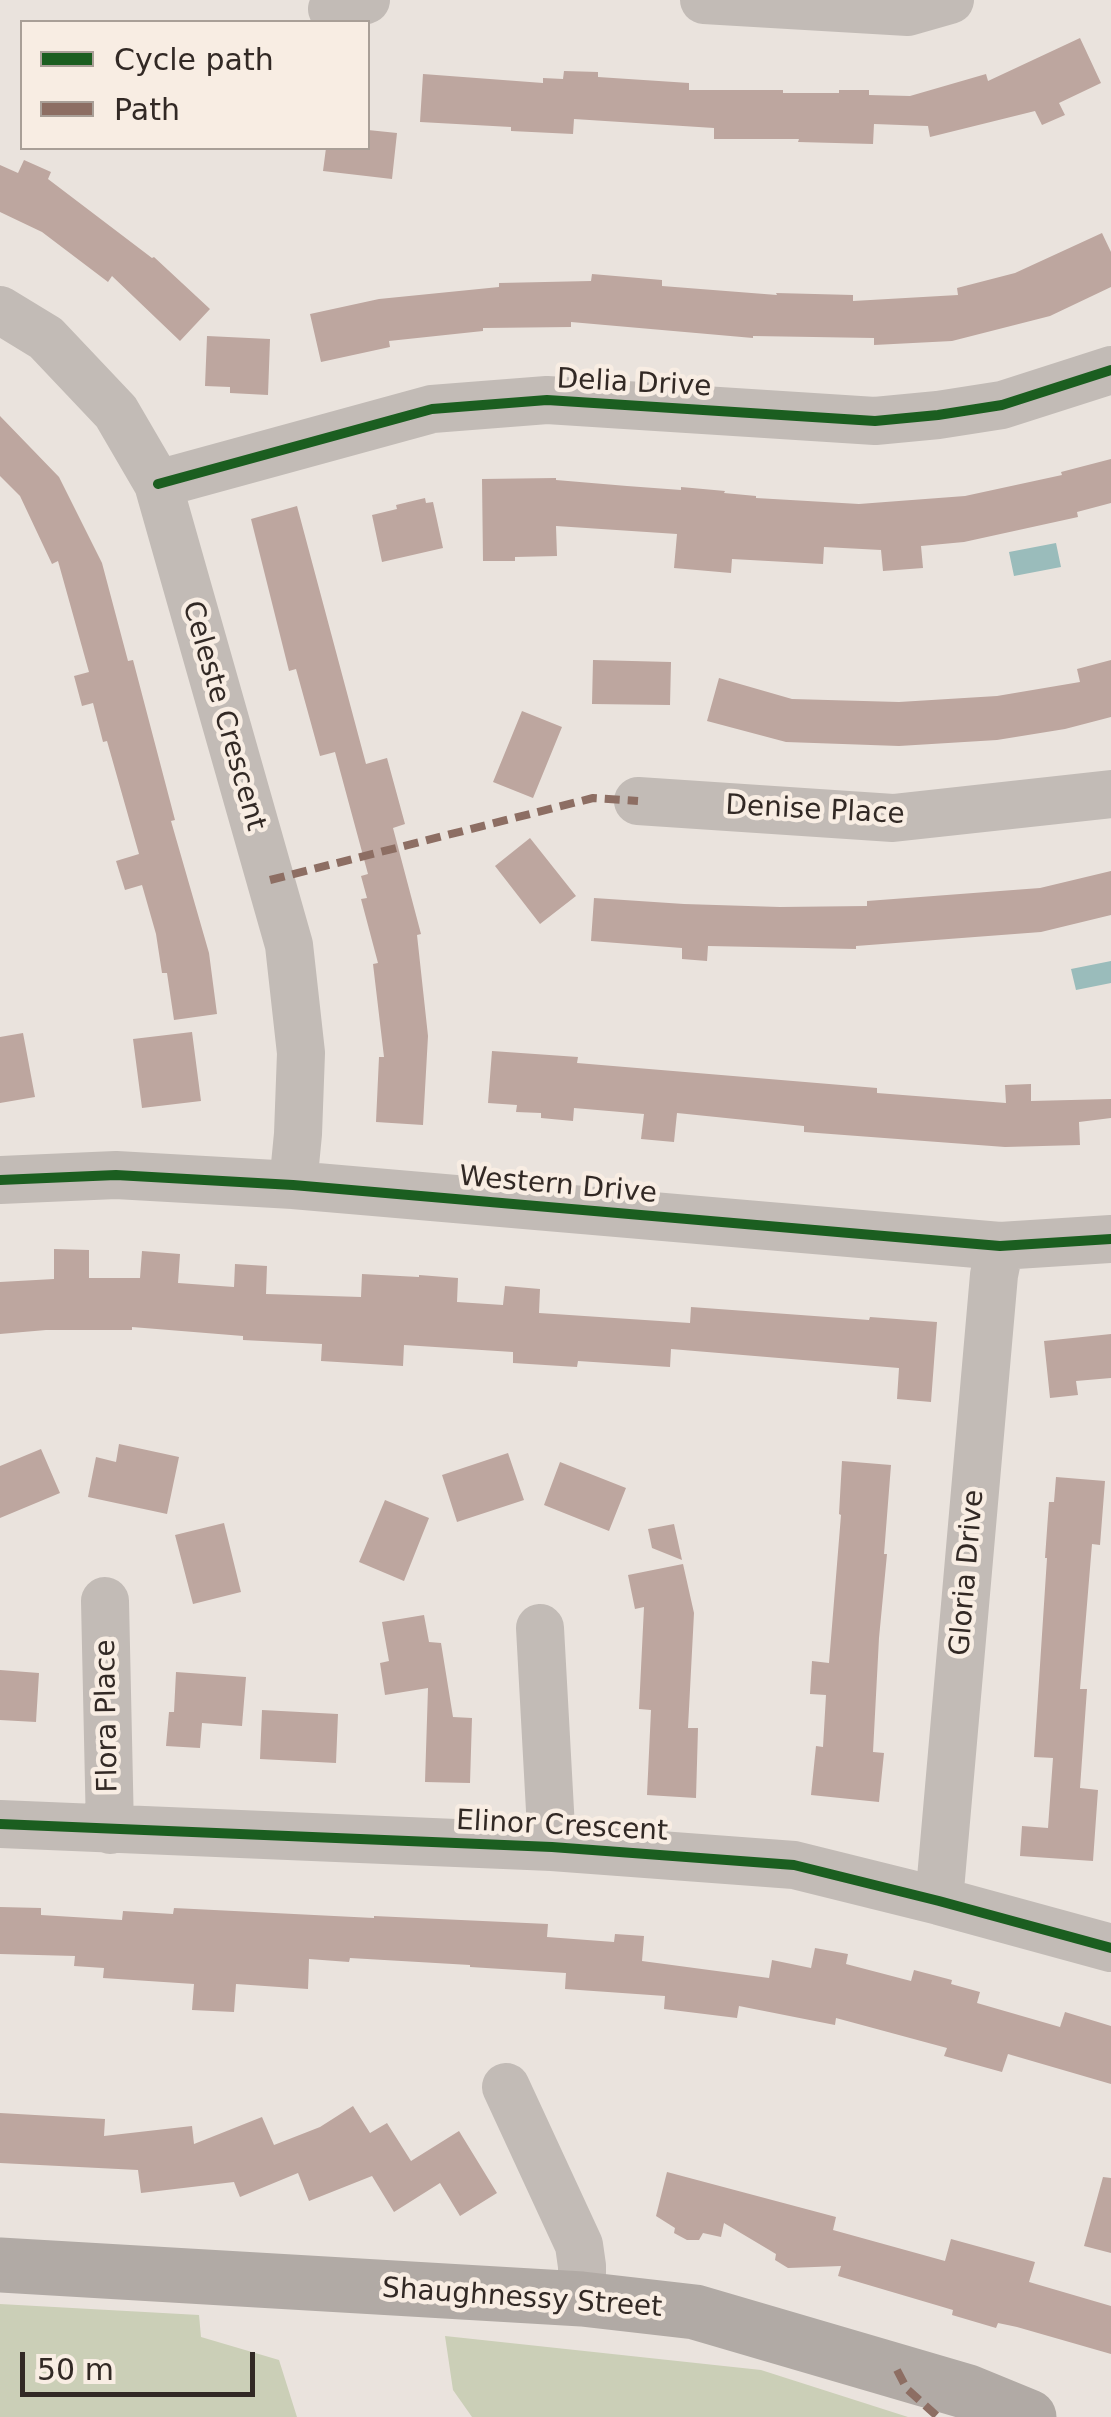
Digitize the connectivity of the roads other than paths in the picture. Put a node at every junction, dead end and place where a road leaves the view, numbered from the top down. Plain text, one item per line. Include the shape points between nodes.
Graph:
1 (704, 0) edge
2 (950, 0) edge
3 (0, 310) edge
4 (1111, 370) edge
5 (158, 484) junction
6 (1111, 794) edge
7 (638, 802) dead end
8 (0, 1180) edge
9 (293, 1186) junction
10 (1111, 1239) edge
11 (1000, 1246) junction
12 (105, 1601) dead end
13 (540, 1628) dead end
14 (0, 1824) edge
15 (110, 1830) junction
16 (552, 1847) junction
17 (939, 1901) junction
18 (1111, 1948) edge
19 (506, 2087) dead end
20 (0, 2265) edge
21 (582, 2299) junction
22 (1029, 2417) edge

1 - 2 street via 908,12
3 - 5 street, Celeste Crescent via 46,338 116,412
4 - 5 street, Delia Drive via 1002,404 876,421 547,400 432,409
5 - 9 street, Celeste Crescent via 289,945 301,1053
6 - 7 street, Denise Place via 893,818
8 - 9 street, Western Drive via 116,1174
9 - 11 street, Western Drive
10 - 11 street, Western Drive
11 - 17 street, Gloria Drive
12 - 15 street, Flora Place
13 - 16 street
14 - 15 street, Elinor Crescent
15 - 16 street, Elinor Crescent
16 - 17 street, Elinor Crescent via 794,1865
17 - 18 street, Elinor Crescent
19 - 21 street via 579,2245
20 - 21 main road, Shaughnessy Street
21 - 22 main road, Shaughnessy Street via 695,2312 968,2392

